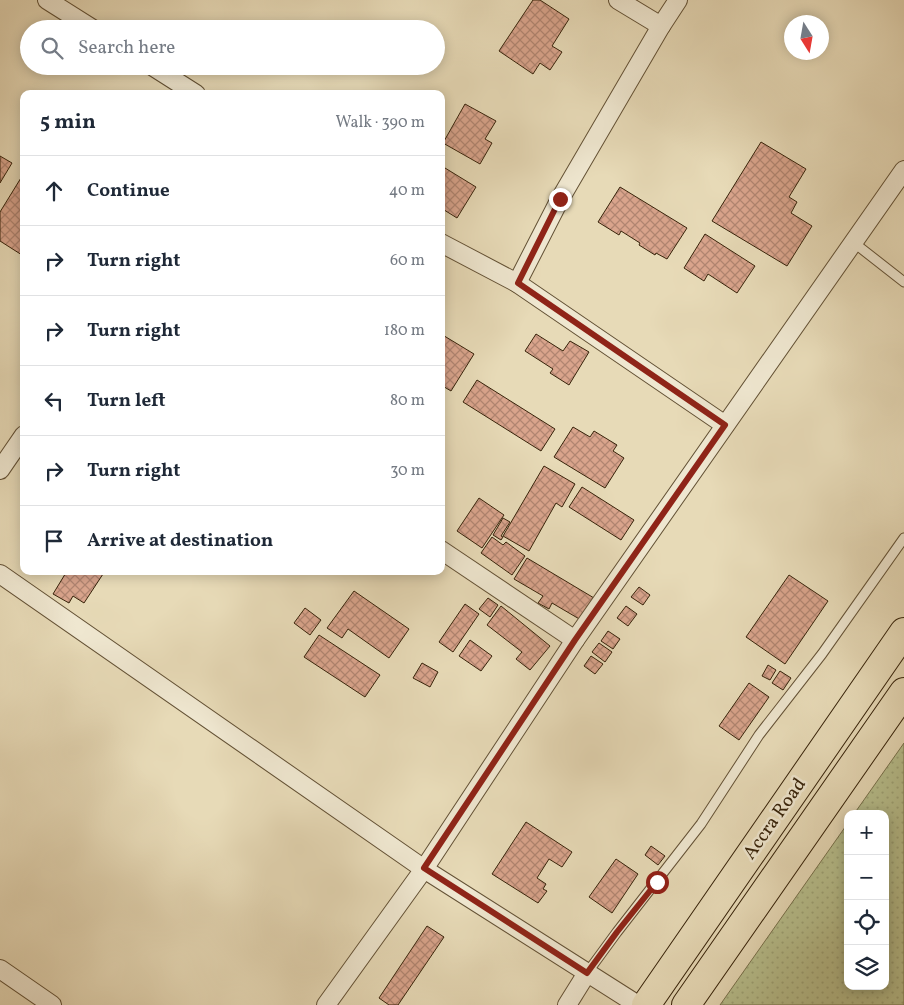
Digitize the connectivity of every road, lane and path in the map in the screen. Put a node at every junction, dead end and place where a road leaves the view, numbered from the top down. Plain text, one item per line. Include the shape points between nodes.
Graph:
1 (47, 0) edge
2 (618, 0) edge
3 (678, 0) edge
4 (79, 20) edge
5 (661, 26) junction
6 (166, 75) edge
7 (190, 90) edge
8 (904, 170) edge
9 (853, 242) junction
10 (445, 244) edge
11 (904, 282) edge
12 (518, 283) junction
13 (725, 425) junction
14 (20, 441) edge
15 (0, 470) edge
16 (904, 538) edge
17 (445, 553) edge
18 (0, 574) edge
19 (904, 632) edge
20 (575, 640) junction
21 (904, 692) edge
22 (424, 868) junction
23 (0, 969) edge
24 (587, 973) junction
25 (52, 1005) edge
26 (326, 1005) edge
27 (567, 1005) edge
28 (638, 1005) edge
29 (646, 1005) edge
30 (686, 1005) edge

1 - 4 street
2 - 5 street
3 - 5 street
5 - 12 street via 560,199
6 - 7 street
8 - 9 street
9 - 11 lane
9 - 13 street
10 - 12 street
12 - 13 street
13 - 20 street
14 - 15 street
16 - 24 lane via 760,735 701,824
17 - 20 street
18 - 22 street
19 - 29 highway, Accra Road
20 - 22 street
21 - 30 highway, Accra Road
22 - 24 street
22 - 26 street
23 - 25 street
24 - 27 street
24 - 28 street

